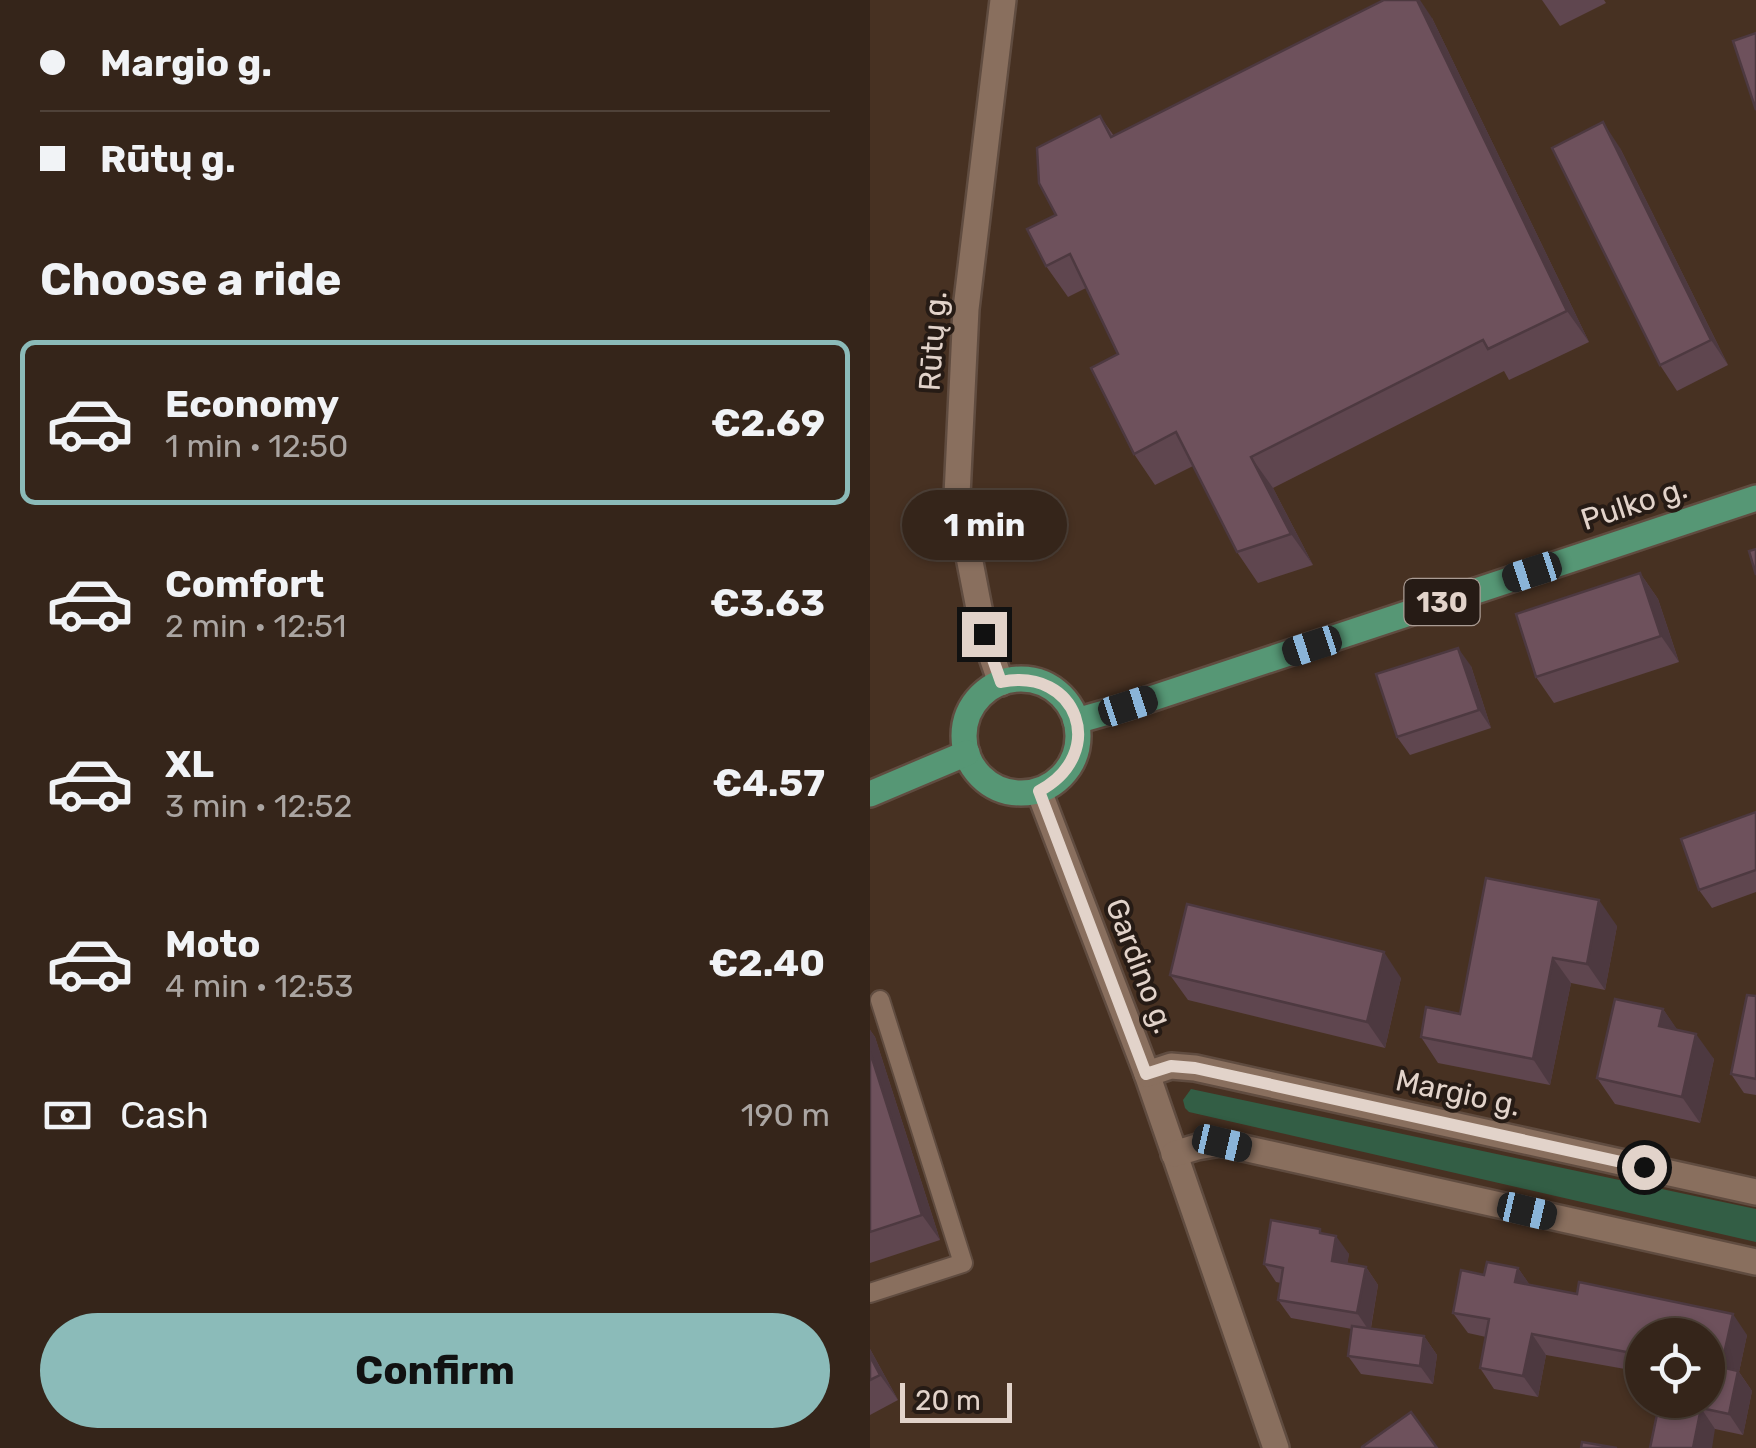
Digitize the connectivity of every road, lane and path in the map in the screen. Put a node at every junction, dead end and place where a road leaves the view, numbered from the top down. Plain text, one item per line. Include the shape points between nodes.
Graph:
1 (1002, 0) edge
2 (1756, 498) edge
3 (1001, 682) junction
4 (1076, 722) junction
5 (967, 753) junction
6 (1039, 791) junction
7 (870, 794) edge
8 (880, 1000) dead end
9 (1146, 1074) junction
10 (1174, 1154) junction
11 (1756, 1192) edge
12 (1756, 1262) edge
13 (870, 1293) edge
14 (1276, 1448) edge

1 - 3 street, Rūtų g. via 966,309 957,494 984,634
2 - 4 main road, Pulko g. / 130
3 - 4 main road via 1020,678 1056,690
3 - 5 main road via 974,704 964,736
4 - 6 main road via 1079,738 1067,770
5 - 6 main road via 988,782 1004,790
5 - 7 main road
6 - 9 street, Gardino g.
8 - 13 lane via 963,1263
9 - 10 street, Gardino g.
9 - 11 street, Margio g. via 1195,1068
10 - 12 street via 1222,1143
10 - 14 street, Gardino g.

